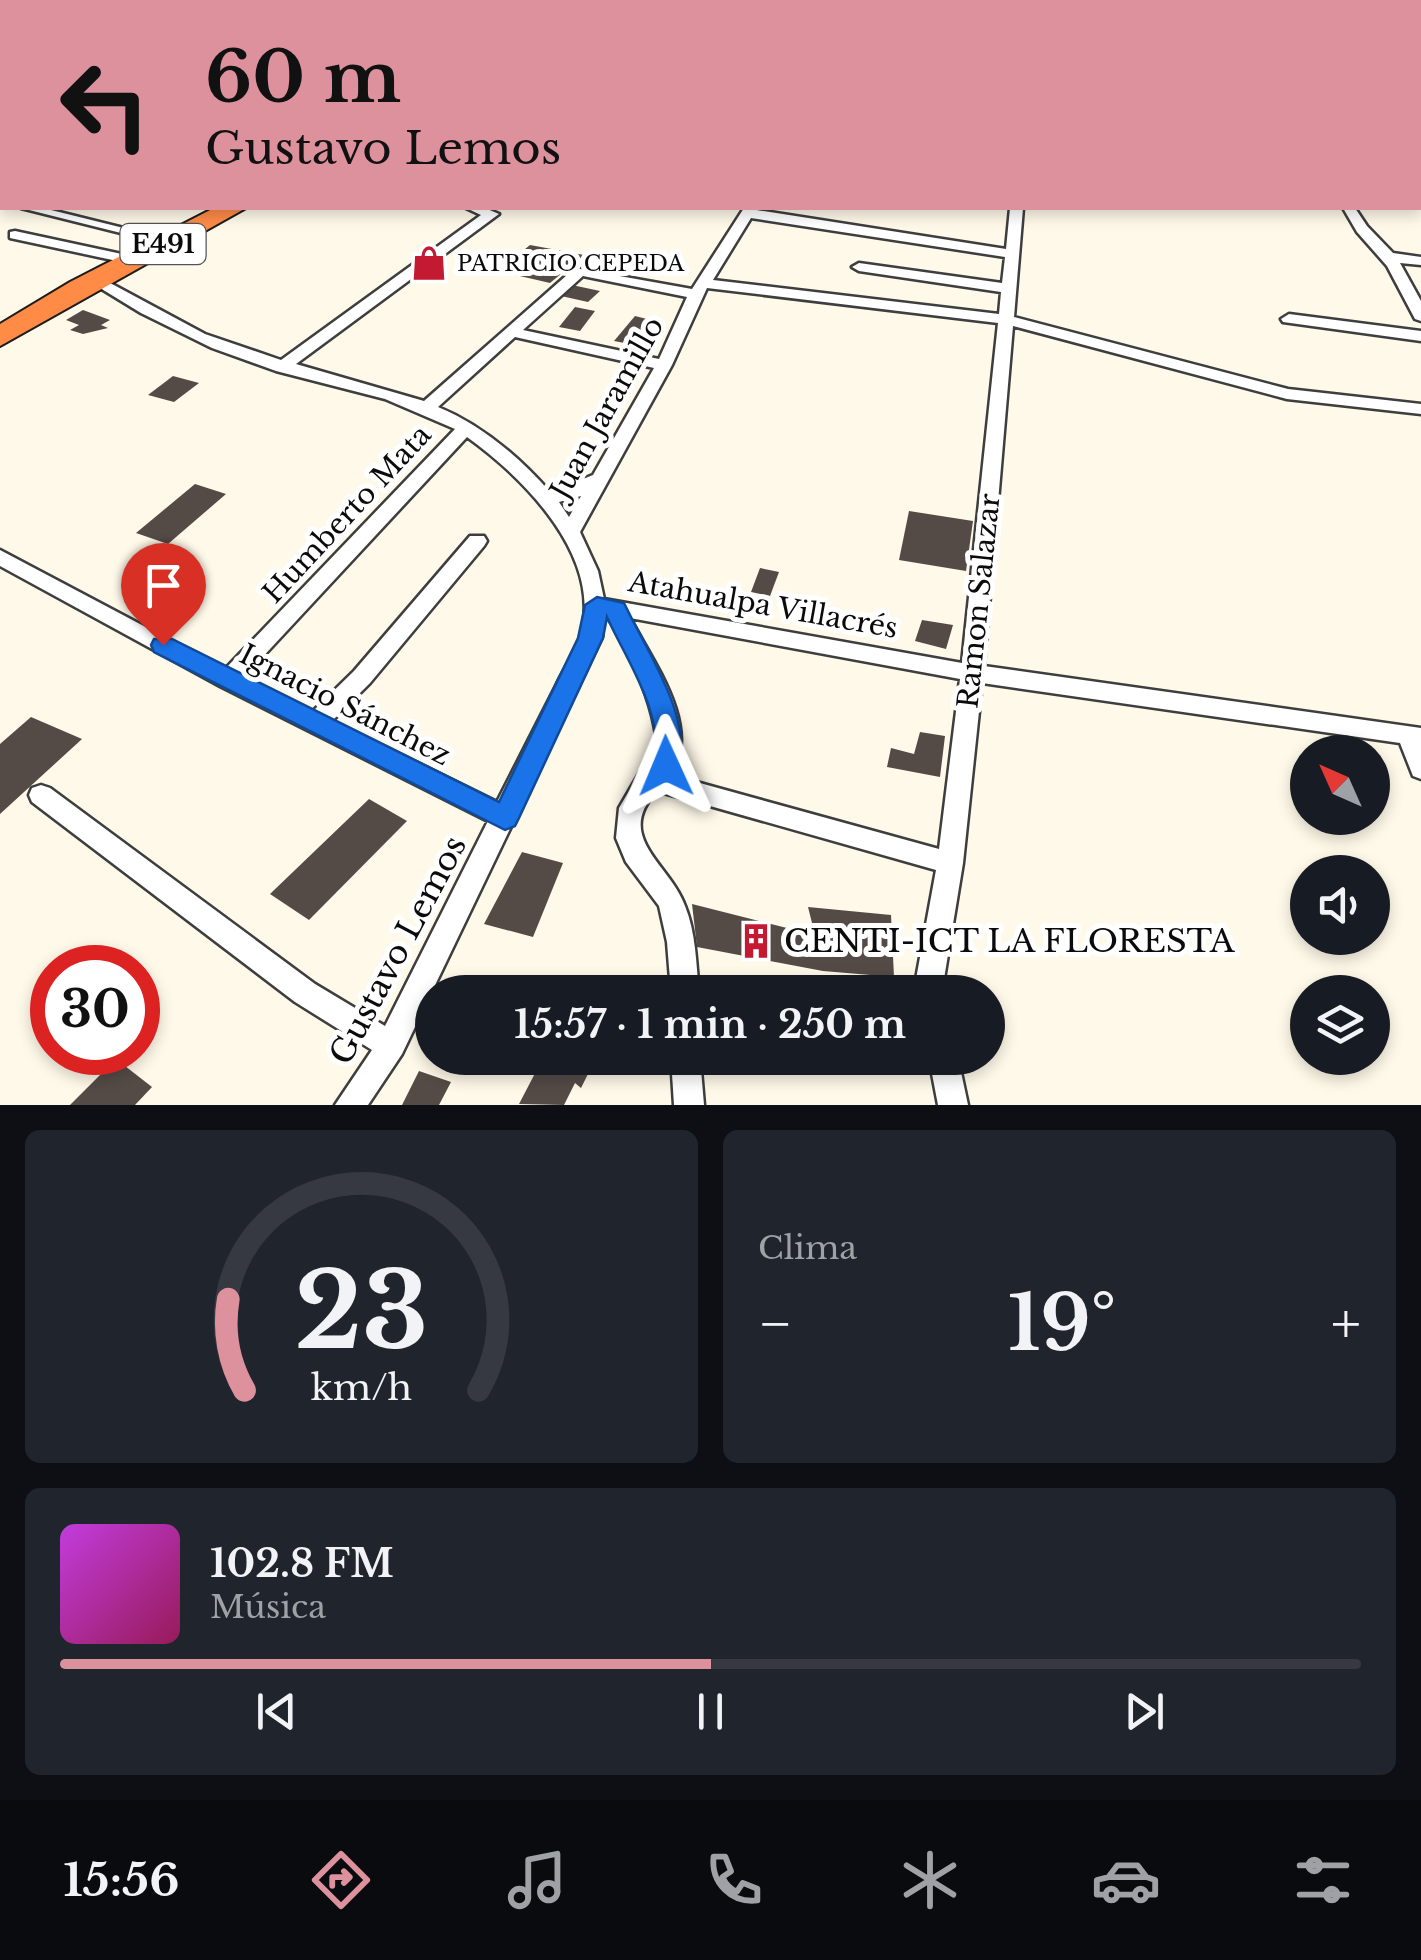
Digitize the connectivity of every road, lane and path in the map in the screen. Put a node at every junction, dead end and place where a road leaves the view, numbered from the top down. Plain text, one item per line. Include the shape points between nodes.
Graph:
1 (37, 210) edge
2 (229, 210) edge
3 (479, 210) edge
4 (748, 210) edge
5 (1017, 210) edge
6 (1350, 210) edge
7 (15, 235) dead end
8 (169, 241) junction
9 (1012, 254) junction
10 (1388, 257) junction
11 (131, 260) junction
12 (1421, 261) edge
13 (858, 267) dead end
14 (94, 280) junction
15 (700, 288) junction
16 (1011, 289) junction
17 (1421, 316) edge
18 (1288, 319) dead end
19 (1008, 320) junction
20 (512, 332) junction
21 (1421, 336) edge
22 (0, 337) edge
23 (664, 365) junction
24 (282, 367) junction
25 (426, 408) junction
26 (1421, 410) edge
27 (465, 429) junction
28 (598, 480) junction
29 (544, 500) junction
30 (571, 531) junction
31 (477, 542) dead end
32 (0, 557) edge
33 (606, 607) junction
34 (972, 672) junction
35 (228, 680) junction
36 (315, 724) junction
37 (1415, 736) edge
38 (1421, 769) edge
39 (649, 779) junction
40 (41, 795) dead end
41 (505, 818) junction
42 (950, 863) junction
43 (683, 975) edge
44 (931, 975) edge
45 (392, 1044) junction
46 (687, 1075) edge
47 (947, 1075) edge
48 (350, 1105) edge
49 (689, 1105) edge
50 (953, 1105) edge

1 - 8 street
2 - 8 highway, E491
3 - 24 street via 492,214
4 - 9 street
4 - 15 street, Juan Jaramillo
5 - 9 street, Ramon Salazar
6 - 10 street via 1358,228
7 - 11 street
8 - 11 highway, E491
9 - 16 street, Ramon Salazar
10 - 12 street
10 - 17 street
11 - 14 highway, E491
13 - 16 street
14 - 22 highway, E491
14 - 24 street, Atahualpa Villacrés via 163,320
15 - 19 street
15 - 20 street, Humberto Mata via 580,271
15 - 23 street, Juan Jaramillo
16 - 19 street, Ramon Salazar
18 - 21 street
19 - 26 street via 1288,394
19 - 34 street, Ramon Salazar
20 - 23 street
20 - 25 street, Humberto Mata
23 - 28 street, Juan Jaramillo
24 - 25 street, Atahualpa Villacrés
25 - 27 street, Atahualpa Villacrés
27 - 29 street, Atahualpa Villacrés via 517,468
27 - 35 street, Humberto Mata
28 - 29 street
28 - 30 street, Juan Jaramillo
29 - 30 street, Atahualpa Villacrés
30 - 33 street, Atahualpa Villacrés
31 - 36 street
32 - 35 street, Ignacio Sánchez
33 - 34 street, Atahualpa Villacrés
33 - 39 street via 663,712 672,748 666,766
33 - 41 street, Gustavo Lemos
34 - 37 street, Atahualpa Villacrés
34 - 42 street, Ramon Salazar
35 - 36 street, Ignacio Sánchez
36 - 41 street, Ignacio Sánchez
37 - 38 street
39 - 42 street
39 - 43 street via 633,800 628,833 633,856 666,891
40 - 45 street via 290,981 362,1032
41 - 45 street, Gustavo Lemos
42 - 44 street, Ramon Salazar
45 - 48 street, Gustavo Lemos
46 - 49 street
47 - 50 street

